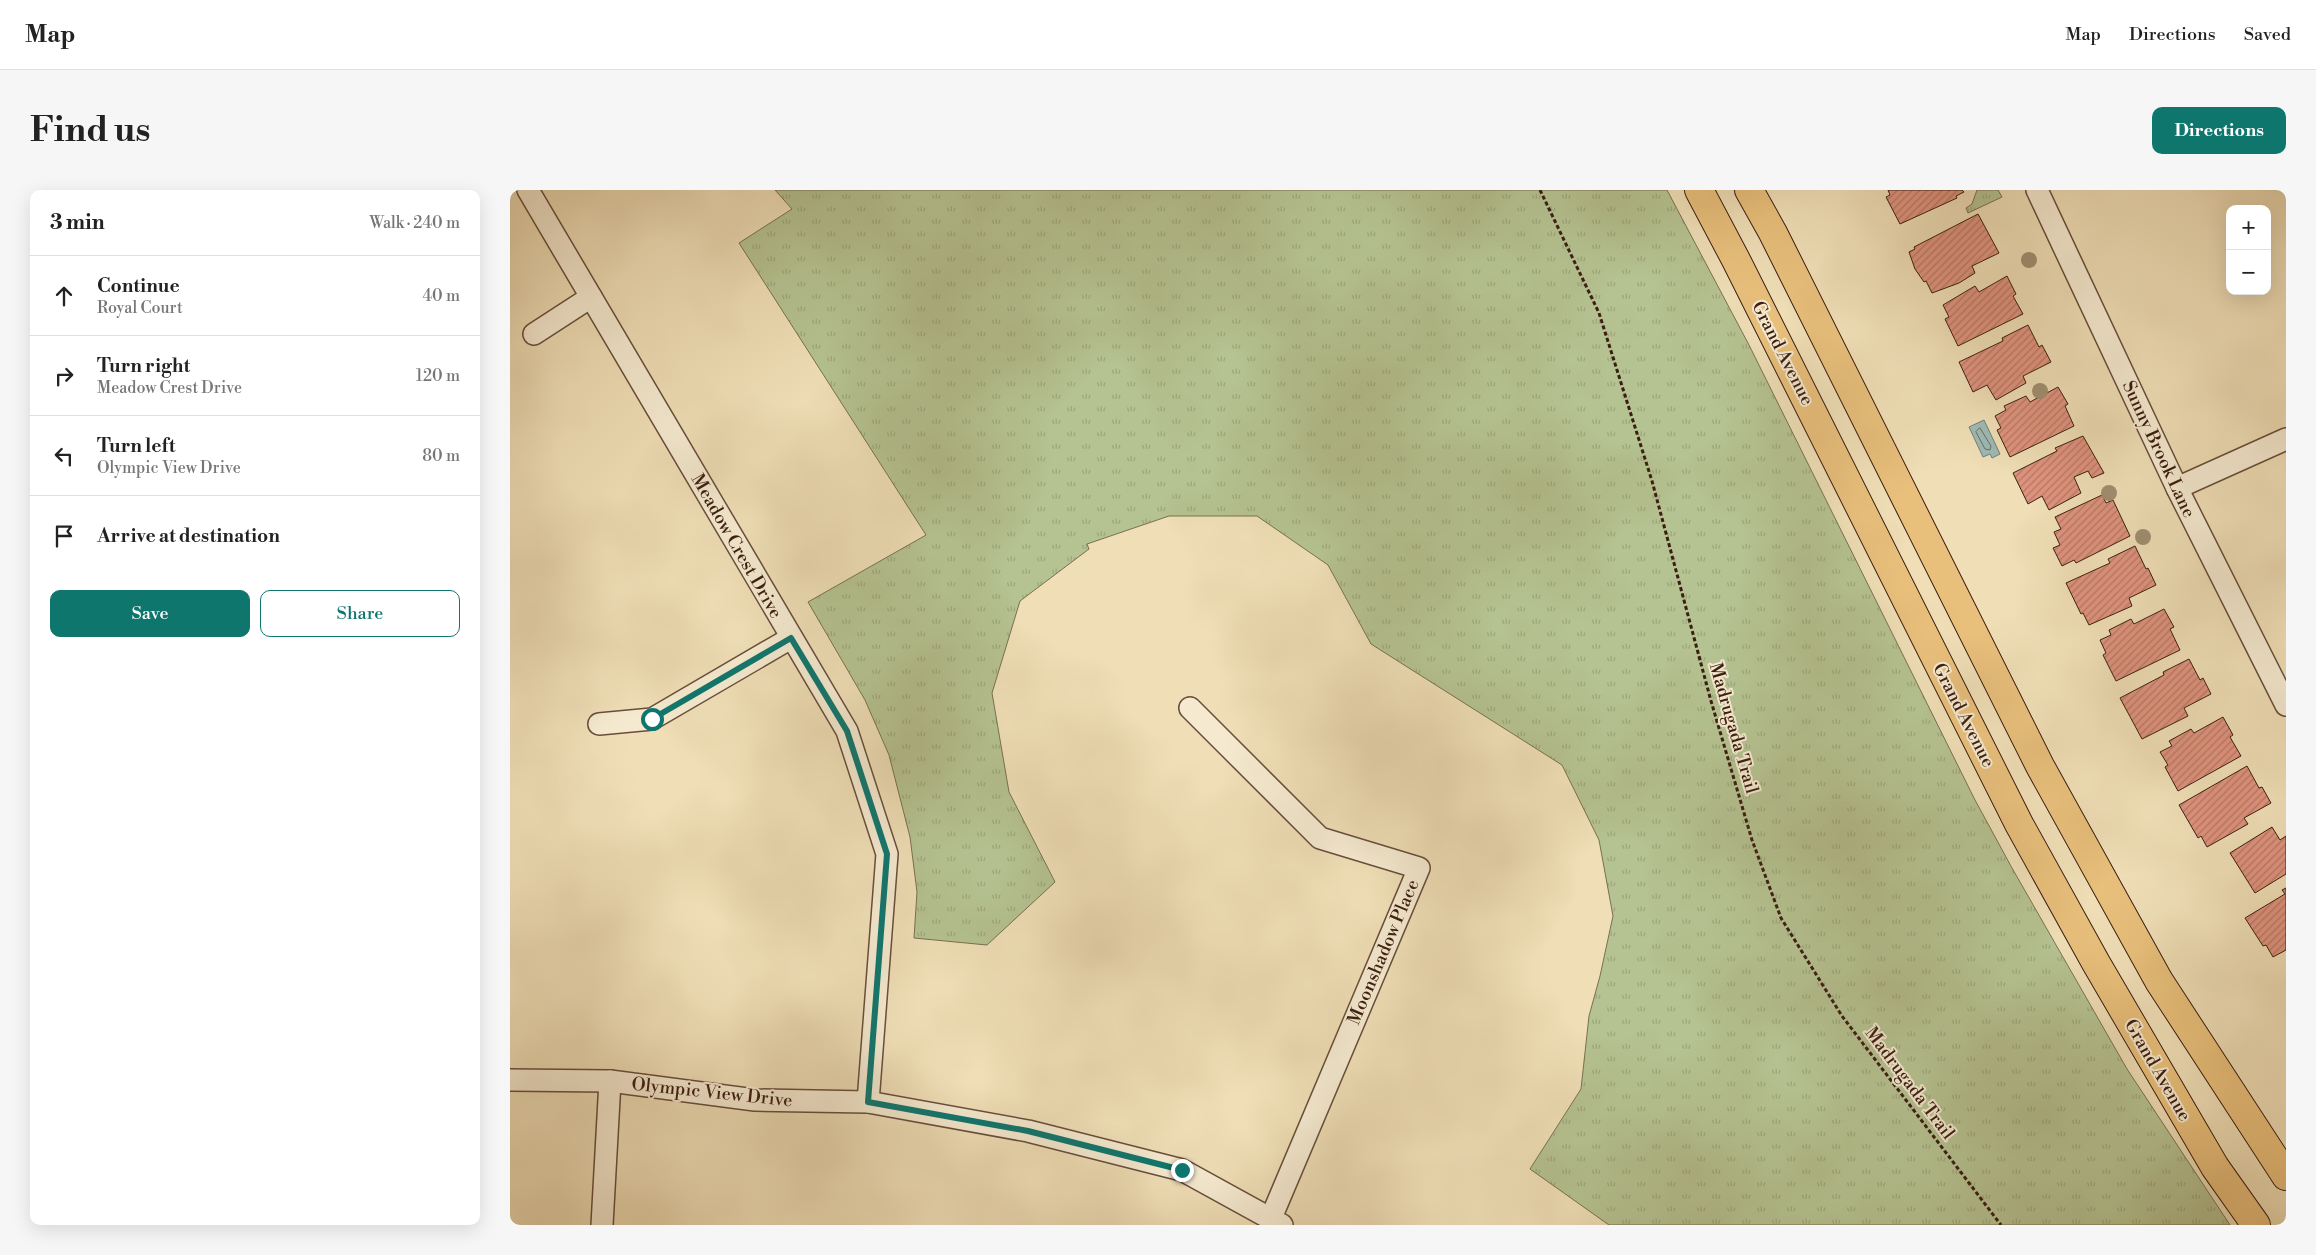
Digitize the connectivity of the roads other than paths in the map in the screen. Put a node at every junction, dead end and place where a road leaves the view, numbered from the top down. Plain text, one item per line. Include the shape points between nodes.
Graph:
1 (528, 190) edge
2 (1699, 190) edge
3 (1749, 190) edge
4 (2037, 190) edge
5 (591, 297) junction
6 (534, 334) dead end
7 (2286, 439) edge
8 (2177, 488) junction
9 (791, 638) junction
10 (2286, 705) edge
11 (1190, 708) dead end
12 (599, 724) dead end
13 (510, 1080) edge
14 (610, 1081) junction
15 (868, 1102) junction
16 (2286, 1176) edge
17 (1277, 1221) edge
18 (602, 1225) edge
19 (2256, 1225) edge

1 - 5 street, Meadow Crest Drive
2 - 19 main road, Grand Avenue via 2019,824 2096,964 2215,1167
3 - 16 main road via 2040,766 2158,981
4 - 8 street, Sunny Brook Lane
5 - 6 street
5 - 9 street, Meadow Crest Drive
7 - 8 street
8 - 10 street, Sunny Brook Lane
9 - 12 street via 652,719
9 - 15 street, Meadow Crest Drive via 847,731 887,854
11 - 17 street, Moonshadow Place via 1320,838 1419,868
13 - 14 street, Olympic View Drive
14 - 15 street, Olympic View Drive via 756,1100
14 - 18 street
15 - 17 street, Olympic View Drive via 1028,1131 1182,1170

